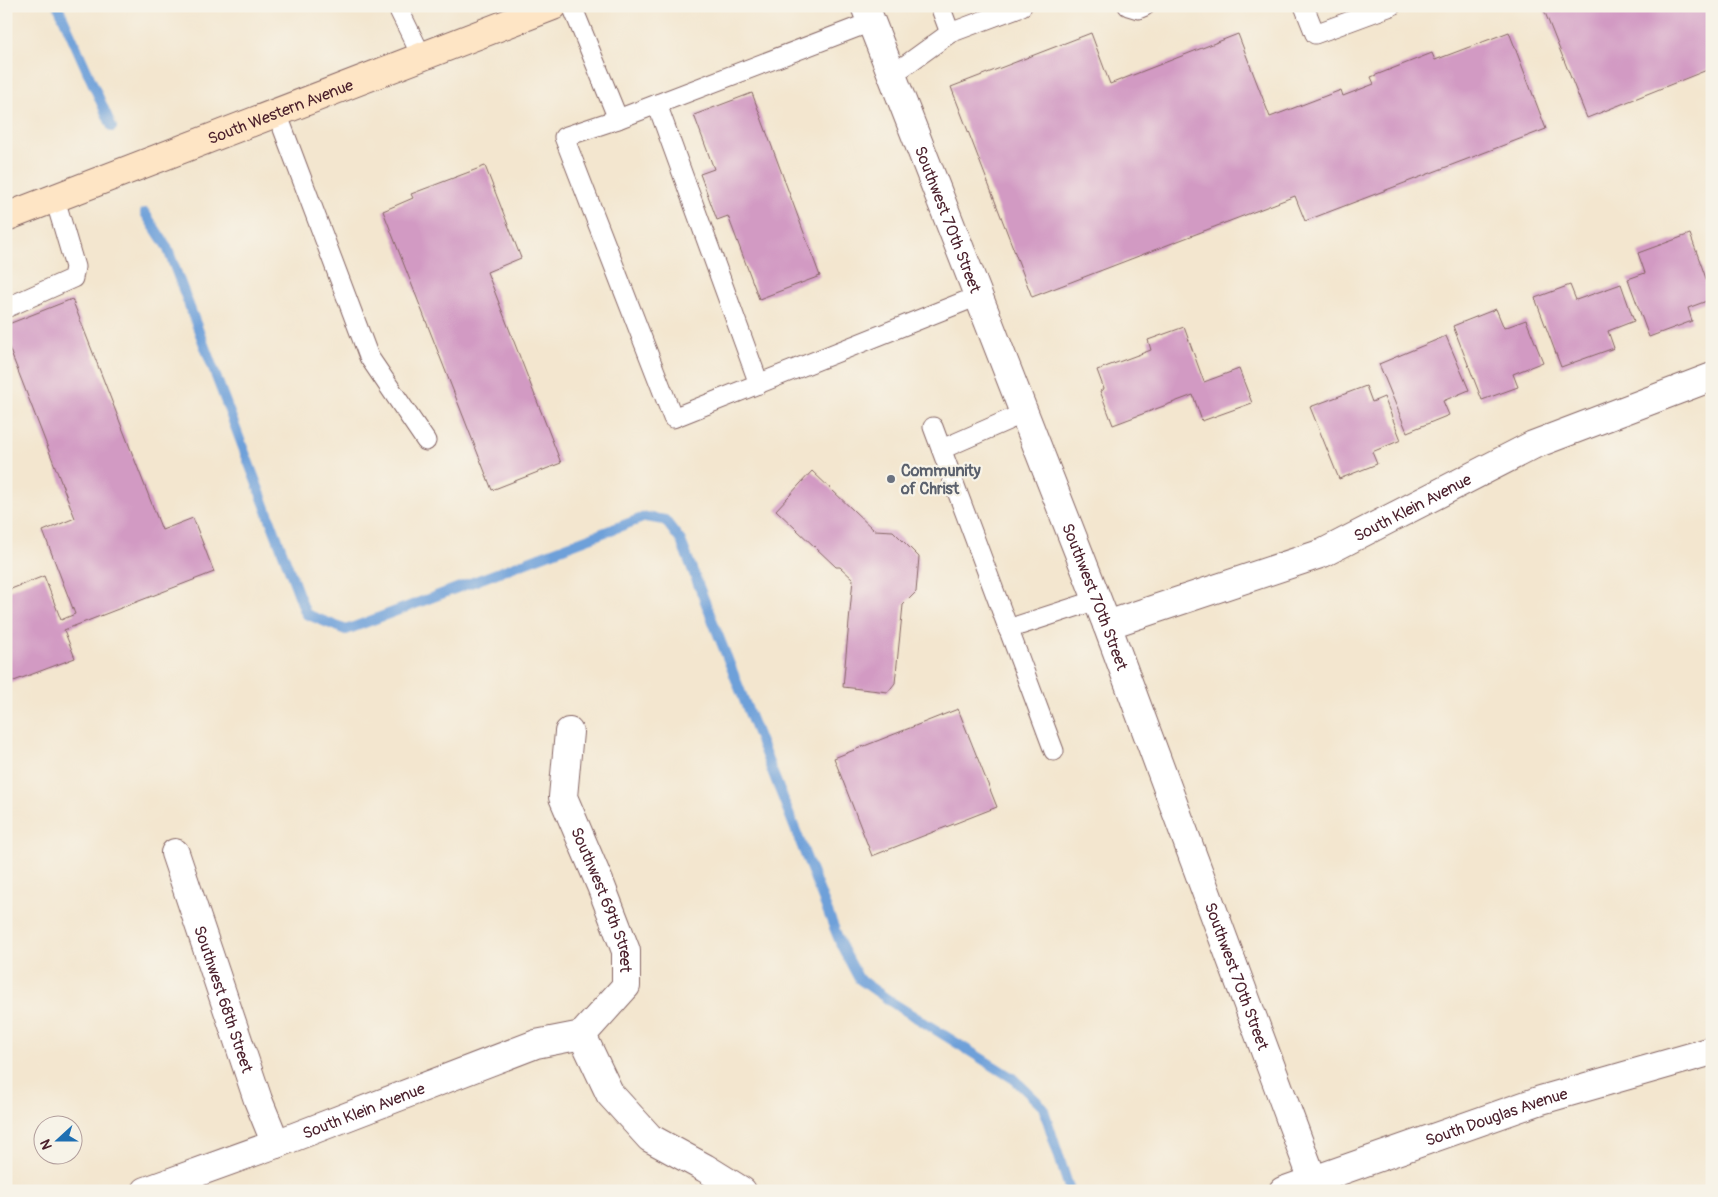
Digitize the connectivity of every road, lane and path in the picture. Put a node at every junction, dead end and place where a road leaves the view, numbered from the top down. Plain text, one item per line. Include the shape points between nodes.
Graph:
1 (397, 6) edge
2 (553, 6) edge
3 (572, 6) edge
4 (940, 6) edge
5 (1022, 6) edge
6 (1128, 6) edge
7 (1144, 6) edge
8 (1304, 6) edge
9 (1391, 6) edge
10 (868, 14) edge
11 (950, 33) junction
12 (422, 57) junction
13 (892, 75) junction
14 (657, 104) junction
15 (277, 113) junction
16 (618, 119) junction
17 (54, 198) junction
18 (6, 217) edge
19 (978, 296) junction
20 (6, 308) edge
21 (1712, 377) edge
22 (759, 384) junction
23 (1024, 413) junction
24 (933, 427) dead end
25 (426, 441) dead end
26 (942, 449) junction
27 (1102, 612) junction
28 (1008, 629) junction
29 (569, 732) dead end
30 (1054, 751) dead end
31 (175, 853) dead end
32 (582, 1035) junction
33 (1712, 1051) edge
34 (276, 1144) junction
35 (1315, 1185) edge
36 (173, 1186) edge
37 (146, 1191) edge
38 (742, 1191) edge
39 (1283, 1191) edge

1 - 12 lane
2 - 12 main road, South Western Avenue
3 - 16 lane
4 - 11 lane
5 - 11 lane
6 - 7 lane via 1138,9
8 - 9 lane via 1315,34
10 - 13 street, Southwest 70th Street
10 - 14 lane
11 - 13 lane
12 - 15 main road, South Western Avenue
13 - 19 street, Southwest 70th Street
14 - 16 lane
14 - 22 lane
15 - 17 main road, South Western Avenue
15 - 25 lane via 369,358
16 - 22 lane via 564,137 673,418
17 - 18 main road, South Western Avenue
17 - 20 lane via 75,267 73,278
19 - 22 lane
19 - 23 street, Southwest 70th Street
21 - 27 street, South Klein Avenue via 1533,445 1323,553
23 - 26 lane
23 - 27 street, Southwest 70th Street
24 - 26 lane
26 - 28 lane
27 - 28 lane
27 - 35 street, Southwest 70th Street
28 - 30 lane
29 - 32 street, Southwest 69th Street via 563,797 626,951 626,986
31 - 34 street, Southwest 68th Street via 258,1100
32 - 34 street, South Klein Avenue via 536,1044
32 - 38 street via 610,1094 650,1138
33 - 35 street, South Douglas Avenue via 1541,1100
34 - 36 street, South Klein Avenue
35 - 39 street, South Douglas Avenue
36 - 37 street, South Klein Avenue

